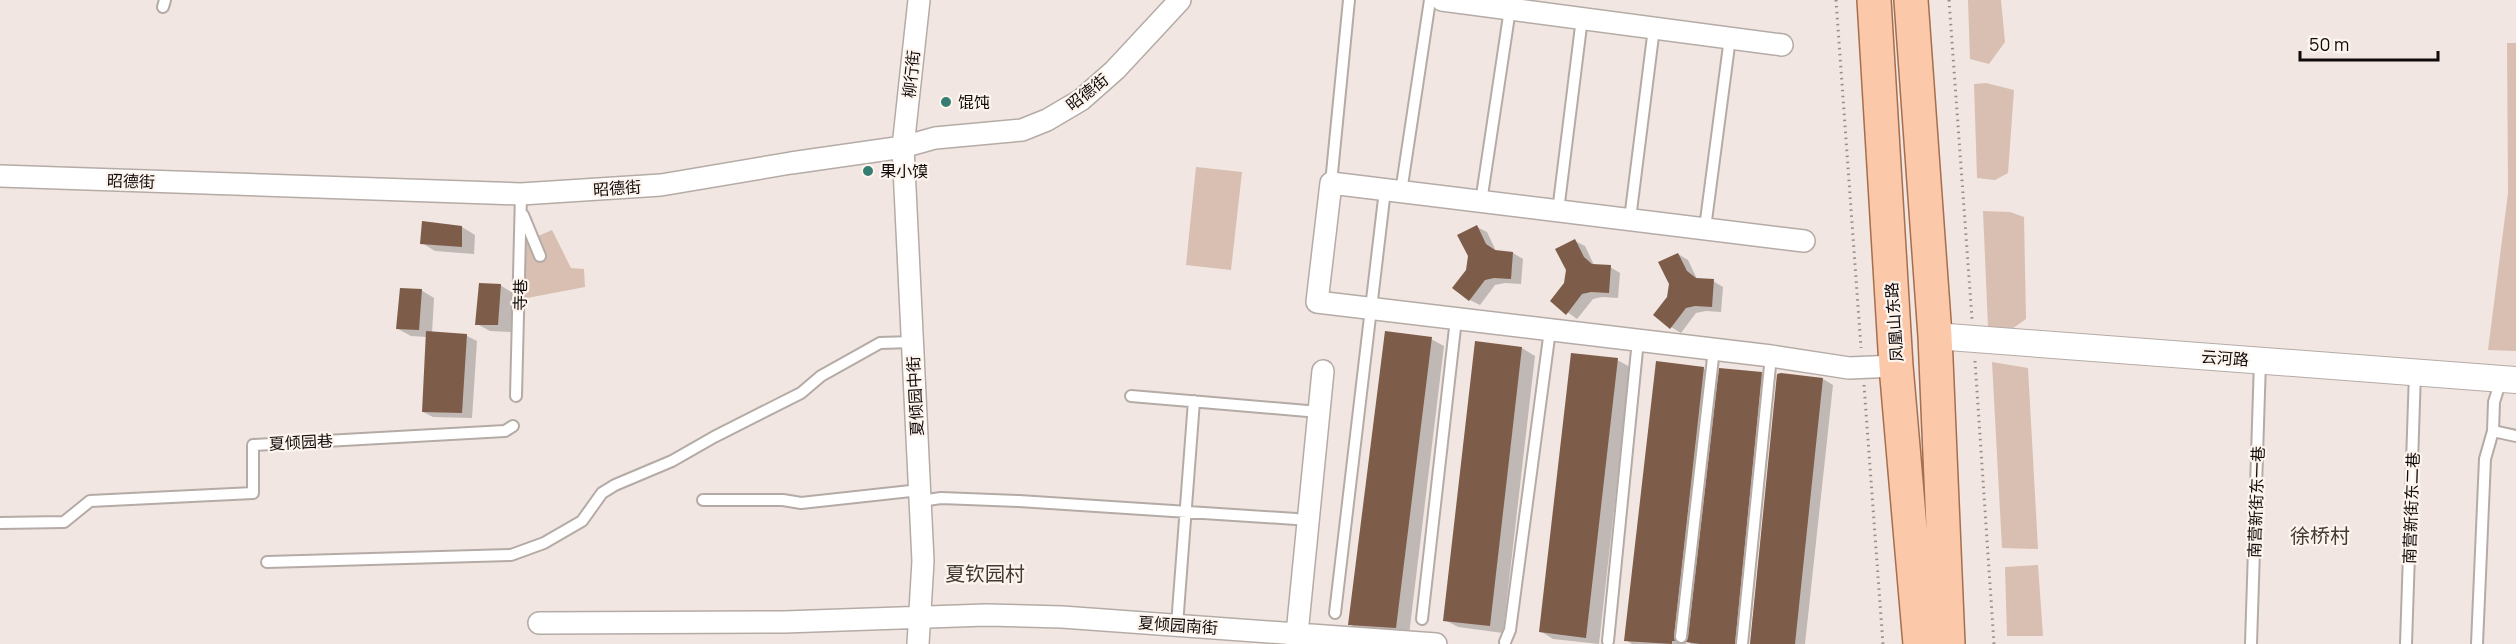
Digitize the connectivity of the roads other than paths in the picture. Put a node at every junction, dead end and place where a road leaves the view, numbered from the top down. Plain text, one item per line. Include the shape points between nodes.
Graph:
1 (919, 0) edge
2 (1180, 0) edge
3 (1349, 0) edge
4 (1430, 0) edge
5 (1442, 0) edge
6 (1874, 0) edge
7 (1911, 0) edge
8 (1510, 9) junction
9 (1582, 18) junction
10 (1654, 28) junction
11 (1730, 38) junction
12 (1782, 45) dead end
13 (903, 147) junction
14 (0, 176) edge
15 (1332, 183) junction
16 (1393, 191) junction
17 (1481, 201) junction
18 (521, 202) junction
19 (1558, 211) junction
20 (1630, 219) junction
21 (1705, 228) junction
22 (1804, 240) dead end
23 (540, 256) dead end
24 (1371, 309) junction
25 (1456, 319) junction
26 (1550, 330) junction
27 (1935, 336) junction
28 (1638, 340) junction
29 (912, 342) junction
30 (1714, 349) junction
31 (1771, 356) junction
32 (2260, 361) junction
33 (1896, 366) junction
34 (1323, 371) dead end
35 (2415, 372) junction
36 (2509, 379) edge
37 (516, 396) dead end
38 (1131, 396) dead end
39 (1194, 401) junction
40 (1319, 412) junction
41 (513, 426) dead end
42 (2493, 431) junction
43 (2516, 436) edge
44 (920, 495) junction
45 (703, 500) dead end
46 (1185, 512) junction
47 (1308, 522) junction
48 (0, 523) edge
49 (267, 562) dead end
50 (1335, 613) dead end
51 (919, 618) junction
52 (1422, 619) dead end
53 (539, 623) dead end
54 (1177, 625) junction
55 (1681, 637) dead end
56 (1297, 639) edge
57 (1505, 642) dead end
58 (1608, 642) dead end
59 (918, 644) edge
60 (1436, 644) edge
61 (1742, 644) edge
62 (1920, 644) edge
63 (1948, 644) edge
64 (2251, 644) edge
65 (2406, 644) edge
66 (2477, 644) edge

1 - 13 street, 柳行街
2 - 13 street, 昭德街 via 1116,70 1080,100 1047,120 1022,130 934,138
3 - 15 lane
4 - 16 lane
5 - 8 street
6 - 33 main road, 凤凰山东路
7 - 27 main road
8 - 9 street
8 - 17 lane
9 - 10 street
9 - 19 lane
10 - 11 street
10 - 20 lane
11 - 12 street
11 - 21 lane
13 - 18 street, 昭德街 via 661,186
13 - 29 street, 夏倾园中街
14 - 18 street, 昭德街
15 - 16 street
15 - 24 street via 1317,302
16 - 17 street
16 - 24 lane
17 - 19 street
18 - 23 lane
18 - 37 lane, 寺巷
19 - 20 street
20 - 21 street
21 - 22 street
24 - 25 street
24 - 50 lane
25 - 26 street
25 - 52 lane
26 - 28 street
26 - 57 lane
27 - 32 street, 云河路
27 - 63 main road
28 - 30 street
28 - 58 lane
29 - 44 street, 夏倾园中街
29 - 49 lane via 880,344 821,376 801,393 672,461 615,485 602,493 582,520 544,543 511,555
30 - 31 street
30 - 55 lane
31 - 33 street via 1849,368
31 - 61 lane
32 - 35 street, 云河路
32 - 64 lane, 南营新街东一巷
33 - 62 main road, 凤凰山东路
34 - 40 street
35 - 36 street, 云河路
35 - 65 lane, 南营新街东二巷
36 - 42 lane via 2494,402
38 - 39 lane
39 - 40 lane
39 - 46 lane
40 - 47 street
41 - 48 lane, 夏倾园巷 via 505,431 253,445 253,494 90,501 64,522
42 - 43 lane
42 - 66 lane via 2485,459
44 - 45 lane via 801,503
44 - 46 lane
44 - 51 street, 夏倾园中街 via 923,561
46 - 47 lane
46 - 54 lane
47 - 56 street
51 - 53 street, 夏倾园南街
51 - 54 street, 夏倾园南街 via 986,615
51 - 59 street, 夏倾园中街
54 - 56 street, 夏倾园南街
56 - 60 street, 夏倾园南街

